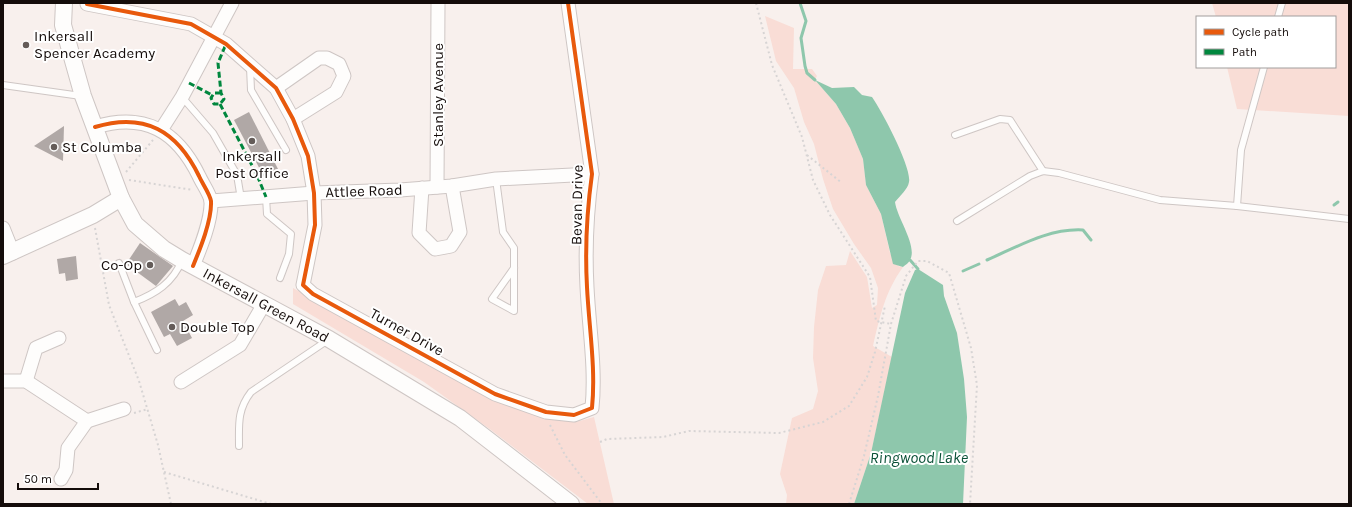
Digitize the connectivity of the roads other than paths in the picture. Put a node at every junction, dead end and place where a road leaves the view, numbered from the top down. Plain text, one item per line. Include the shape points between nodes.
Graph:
1 (64, 3) edge
2 (232, 3) edge
3 (438, 3) edge
4 (568, 3) edge
5 (1282, 3) edge
6 (87, 4) dead end
7 (1278, 16) edge
8 (214, 36) junction
9 (250, 65) junction
10 (1264, 68) edge
11 (3, 85) edge
12 (276, 88) junction
13 (83, 96) junction
14 (182, 97) junction
15 (293, 119) junction
16 (94, 127) junction
17 (161, 130) junction
18 (955, 134) dead end
19 (286, 150) dead end
20 (1043, 171) junction
21 (592, 174) junction
22 (496, 179) junction
23 (452, 186) junction
24 (437, 187) junction
25 (422, 188) junction
26 (314, 193) junction
27 (209, 196) junction
28 (266, 197) dead end
29 (121, 198) junction
30 (241, 199) junction
31 (1237, 206) junction
32 (1349, 219) edge
33 (957, 221) dead end
34 (3, 228) edge
35 (8, 255) edge
36 (119, 263) dead end
37 (187, 263) junction
38 (514, 268) junction
39 (280, 278) dead end
40 (134, 302) junction
41 (264, 304) junction
42 (58, 338) dead end
43 (329, 339) junction
44 (157, 350) dead end
45 (3, 381) edge
46 (26, 381) junction
47 (181, 382) dead end
48 (592, 408) joint
49 (124, 409) dead end
50 (87, 421) junction
51 (239, 446) dead end
52 (61, 479) dead end
53 (571, 504) edge

1 - 13 street, Inkersall Green Road via 63,25
2 - 8 street
3 - 24 street, Stanley Avenue
4 - 21 street, Bevan Drive
5 - 7 lane
6 - 8 street via 191,24
8 - 9 street
8 - 14 street
9 - 12 street
9 - 19 lane via 251,90
10 - 31 lane via 1241,150
11 - 13 lane via 61,95
12 - 15 street
12 - 15 street via 319,58 327,58 339,64 344,76 336,92
13 - 16 street, Inkersall Green Road
14 - 17 street
14 - 30 lane via 213,133 237,175
15 - 26 street via 308,156
16 - 17 street via 112,122 143,124
16 - 29 street, Inkersall Green Road via 117,178
17 - 27 street via 176,141 190,159
18 - 20 lane via 1000,119 1010,120
20 - 31 lane via 1160,200
20 - 33 lane via 1030,176
21 - 22 street, Attlee Road
21 - 48 street, Bevan Drive via 589,196 587,285 594,383
22 - 23 street, Attlee Road
22 - 38 lane via 503,232 514,248
23 - 24 street, Attlee Road
23 - 25 street, Attlee Road via 460,232 451,246 435,248 419,233
24 - 25 street, Attlee Road
25 - 26 street, Attlee Road
26 - 30 street, Attlee Road
26 - 48 street, Turner Drive via 315,225 303,285 313,294 495,394 546,412 574,415
27 - 30 street, Attlee Road
27 - 37 street via 205,237
28 - 39 lane via 267,214 291,234 289,254
29 - 35 street via 93,215
29 - 37 street, Inkersall Green Road via 135,224 164,249
31 - 32 lane
34 - 35 street
36 - 40 lane
37 - 40 lane via 170,281 152,294
37 - 41 street, Inkersall Green Road
38 - 38 lane via 514,275 514,311 492,299
40 - 44 lane
41 - 43 street, Inkersall Green Road
41 - 47 street via 240,344
42 - 46 street via 36,348
43 - 51 lane via 251,392 243,402 240,414
43 - 53 street, Inkersall Green Road via 460,418
45 - 46 street
46 - 50 street
49 - 50 street
50 - 52 street via 68,448 66,470

